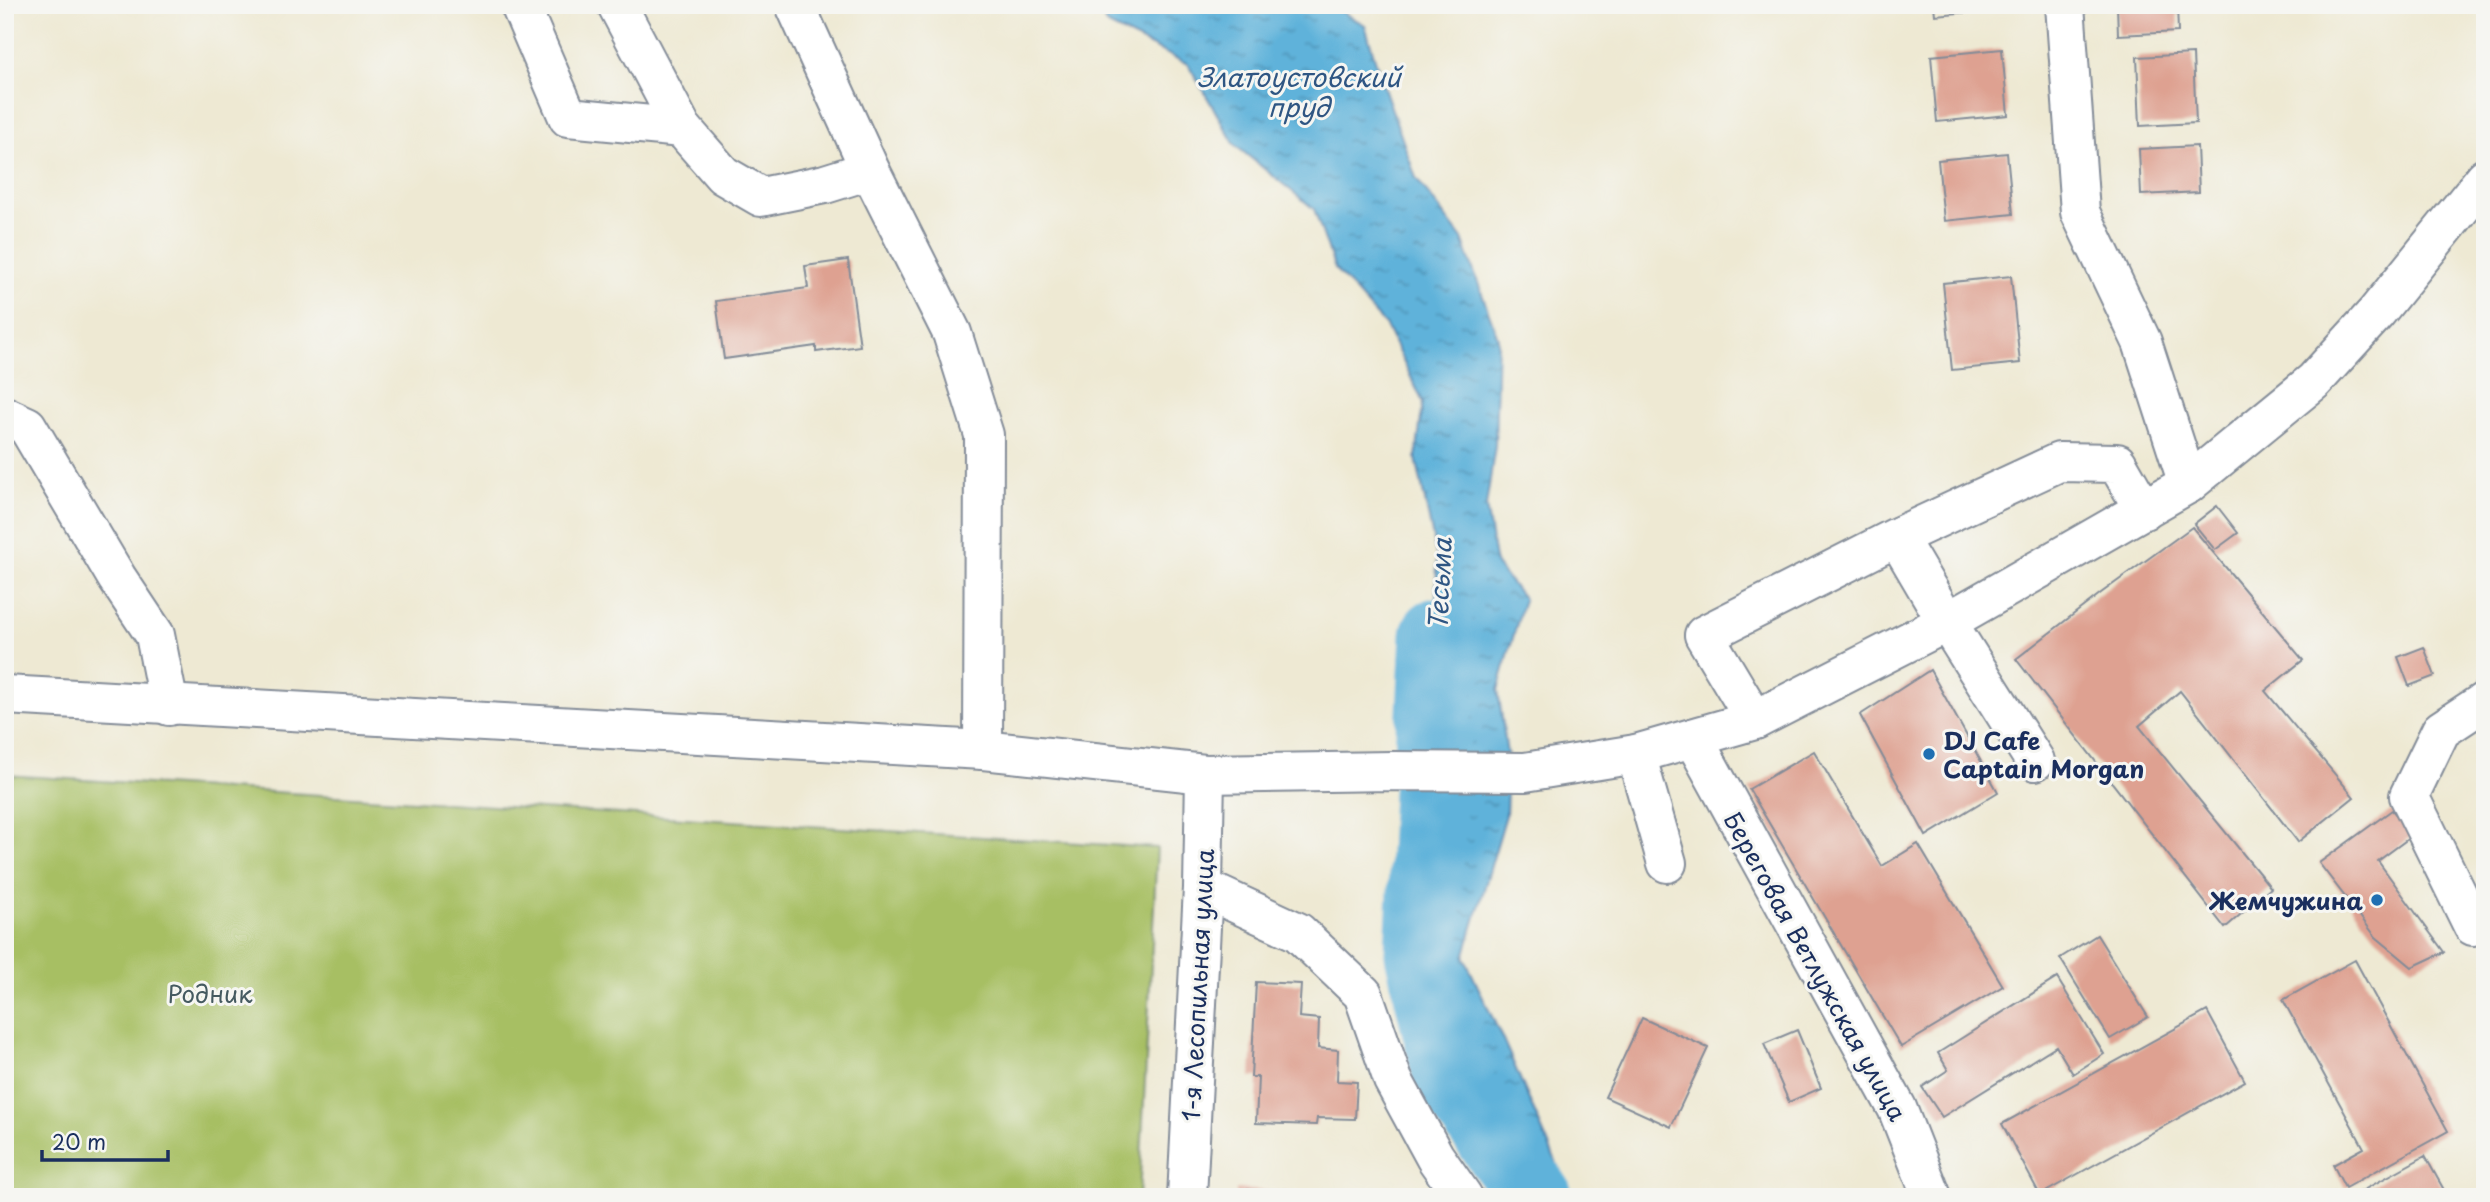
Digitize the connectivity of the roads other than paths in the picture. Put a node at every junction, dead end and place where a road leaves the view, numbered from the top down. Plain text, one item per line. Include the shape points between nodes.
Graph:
1 (520, 5) edge
2 (617, 5) edge
3 (795, 5) edge
4 (2065, 5) edge
5 (682, 128) junction
6 (870, 170) junction
7 (2485, 178) edge
8 (5, 416) edge
9 (2188, 484) junction
10 (2144, 510) junction
11 (1897, 537) junction
12 (1947, 622) junction
13 (5, 695) edge
14 (2485, 701) edge
15 (169, 706) junction
16 (1755, 720) junction
17 (1693, 738) junction
18 (983, 750) junction
19 (1636, 754) junction
20 (2035, 761) dead end
21 (1205, 774) junction
22 (1667, 863) dead end
23 (1203, 888) junction
24 (2473, 926) dead end
25 (1187, 1197) edge
26 (1463, 1197) edge
27 (1932, 1197) edge

1 - 5 main road via 568,117
2 - 5 main road
3 - 6 main road
4 - 9 main road via 2080,212 2142,342
5 - 6 main road via 723,174 761,197
6 - 18 main road via 952,333 984,435
7 - 9 main road via 2376,313 2314,381
8 - 15 main road via 27,426 155,635
9 - 10 main road
10 - 11 main road via 2117,463 2059,462
10 - 12 main road
11 - 12 main road
11 - 16 main road via 1704,635
12 - 16 main road
12 - 20 main road
13 - 15 main road
14 - 24 main road via 2441,730 2409,796
15 - 18 main road
16 - 17 main road
17 - 19 main road
17 - 27 main road, Береговая Ветлужская улица via 1896,1108
18 - 21 main road
19 - 21 main road via 1525,772
19 - 22 main road
21 - 23 main road, 1-я Лесопильная улица
23 - 25 main road, 1-я Лесопильная улица
23 - 26 main road via 1298,932 1363,994 1393,1080

